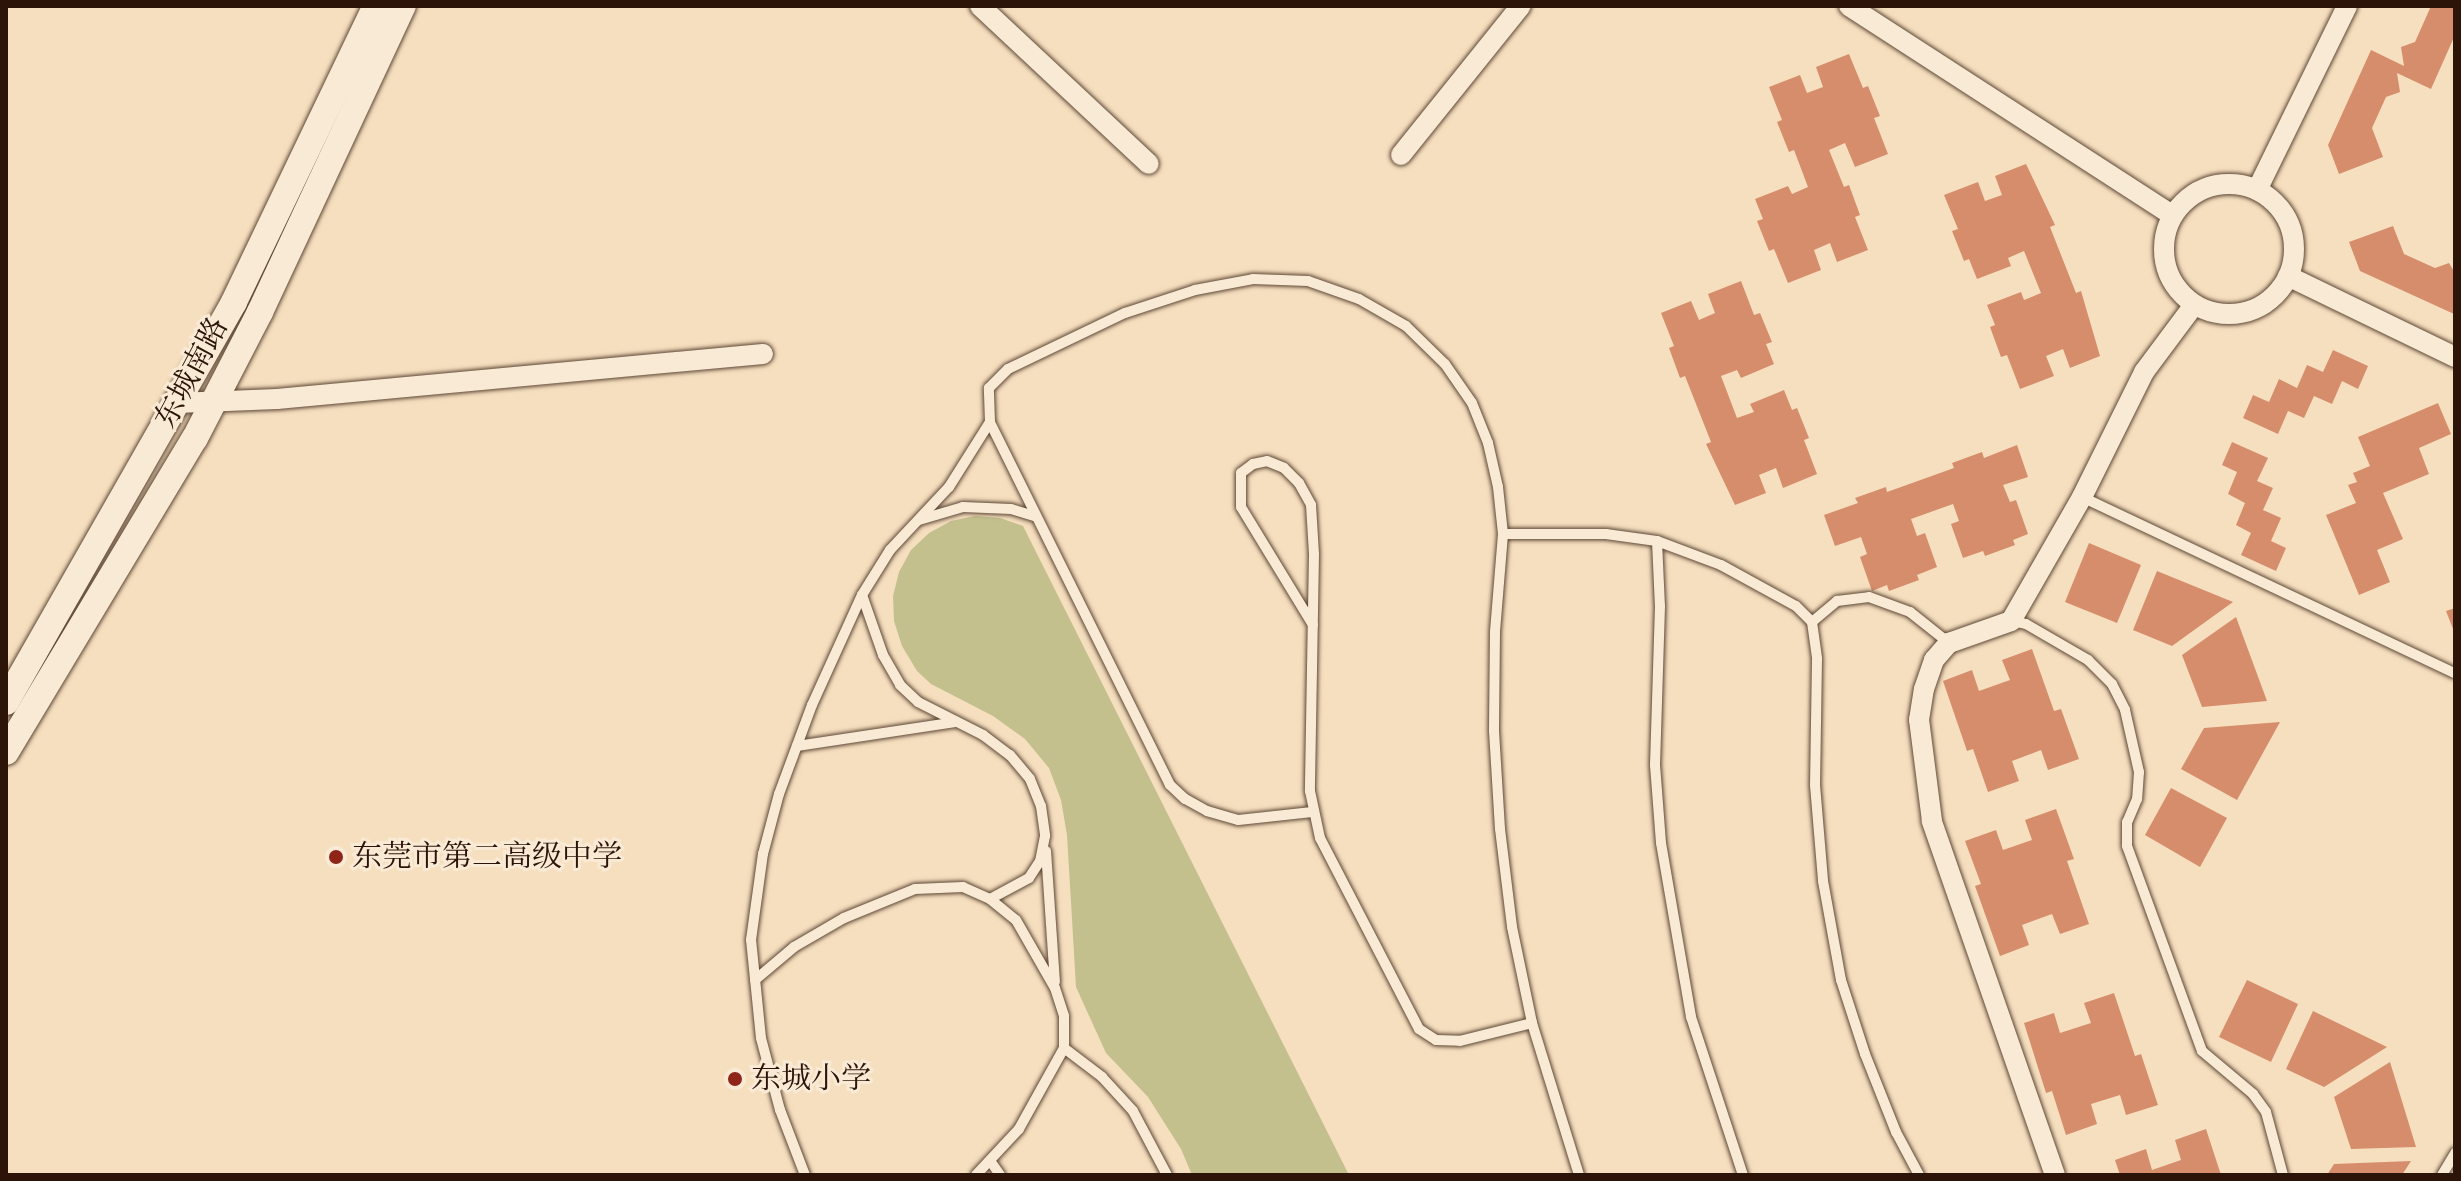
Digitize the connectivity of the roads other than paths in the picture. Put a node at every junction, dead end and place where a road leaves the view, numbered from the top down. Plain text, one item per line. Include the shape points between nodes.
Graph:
1 (376, 6) edge
2 (403, 6) edge
3 (980, 6) edge
4 (1521, 6) edge
5 (1849, 6) edge
6 (2347, 6) edge
7 (1401, 155) dead end
8 (1149, 164) dead end
9 (2257, 190) junction
10 (2172, 215) junction
11 (2288, 276) junction
12 (2194, 305) junction
13 (763, 354) dead end
14 (2455, 357) edge
15 (177, 403) junction
16 (212, 404) junction
17 (990, 422) junction
18 (2082, 497) junction
19 (1034, 516) junction
20 (917, 520) junction
21 (1503, 534) junction
22 (1657, 541) junction
23 (862, 595) junction
24 (2011, 621) junction
25 (1812, 622) junction
26 (1313, 625) junction
27 (1949, 643) junction
28 (2455, 673) edge
29 (6, 702) edge
30 (955, 722) junction
31 (797, 746) junction
32 (6, 752) edge
33 (1312, 812) junction
34 (1045, 836) junction
35 (990, 899) junction
36 (755, 980) junction
37 (1055, 988) junction
38 (1532, 1023) junction
39 (1064, 1048) junction
40 (2455, 1153) edge
41 (991, 1162) junction
42 (805, 1175) edge
43 (976, 1175) edge
44 (1000, 1175) edge
45 (1167, 1175) edge
46 (1579, 1175) edge
47 (1743, 1175) edge
48 (1919, 1175) edge
49 (2055, 1175) edge
50 (2283, 1175) edge
51 (2442, 1175) edge

1 - 15 street, 东城南路 via 234,302
2 - 16 street, 东城南路
3 - 8 street
4 - 7 street
5 - 10 street
6 - 9 street
9 - 10 street via 2213,185 2191,195
9 - 11 street via 2285,215 2294,243
10 - 12 street via 2163,257 2170,278
11 - 12 street via 2274,296 2250,311 2231,315
11 - 14 street
12 - 18 street via 2144,372
13 - 16 street
15 - 16 street
15 - 29 street, 东城南路
16 - 32 street, 东城南路
17 - 19 lane
17 - 20 lane via 949,487
17 - 21 lane via 989,388 1008,369 1125,313 1195,290 1253,279 1308,281 1359,299 1406,326 1445,364 1472,403 1488,443
18 - 24 street
18 - 28 lane
19 - 20 lane via 1011,509 963,507
19 - 33 lane via 1170,785 1207,811 1238,820
20 - 23 lane via 890,550
21 - 22 lane via 1606,534
21 - 38 lane via 1495,674 1500,829 1512,927
22 - 25 lane via 1721,565 1796,606
22 - 47 lane via 1655,765 1661,843 1691,1017
23 - 30 lane via 900,685 918,702
23 - 31 lane
24 - 27 street
24 - 50 lane via 2026,624 2088,660 2112,684 2125,710 2139,772 2127,846 2202,1051 2253,1094 2266,1112
25 - 27 lane via 1837,601 1869,597 1910,612
25 - 48 lane via 1817,659 1815,785 1823,881 1841,980 1896,1132
26 - 26 lane via 1311,505 1284,468 1267,461 1253,464 1241,473 1241,507
26 - 33 lane
27 - 49 street via 1934,660 1919,720 1932,821
30 - 31 lane
30 - 34 lane via 1010,755 1030,779
31 - 36 lane via 754,898
33 - 38 lane via 1320,838 1419,1029 1436,1040 1460,1041
34 - 35 lane via 1040,861 1029,878
34 - 37 lane
35 - 36 lane via 963,887 915,889 844,918 794,947
35 - 37 lane via 1016,920
36 - 42 lane via 761,1038
37 - 39 lane via 1064,1016
38 - 46 lane
39 - 41 lane via 1019,1129
39 - 45 lane via 1102,1077 1133,1111
40 - 51 lane
41 - 43 lane
41 - 44 lane

